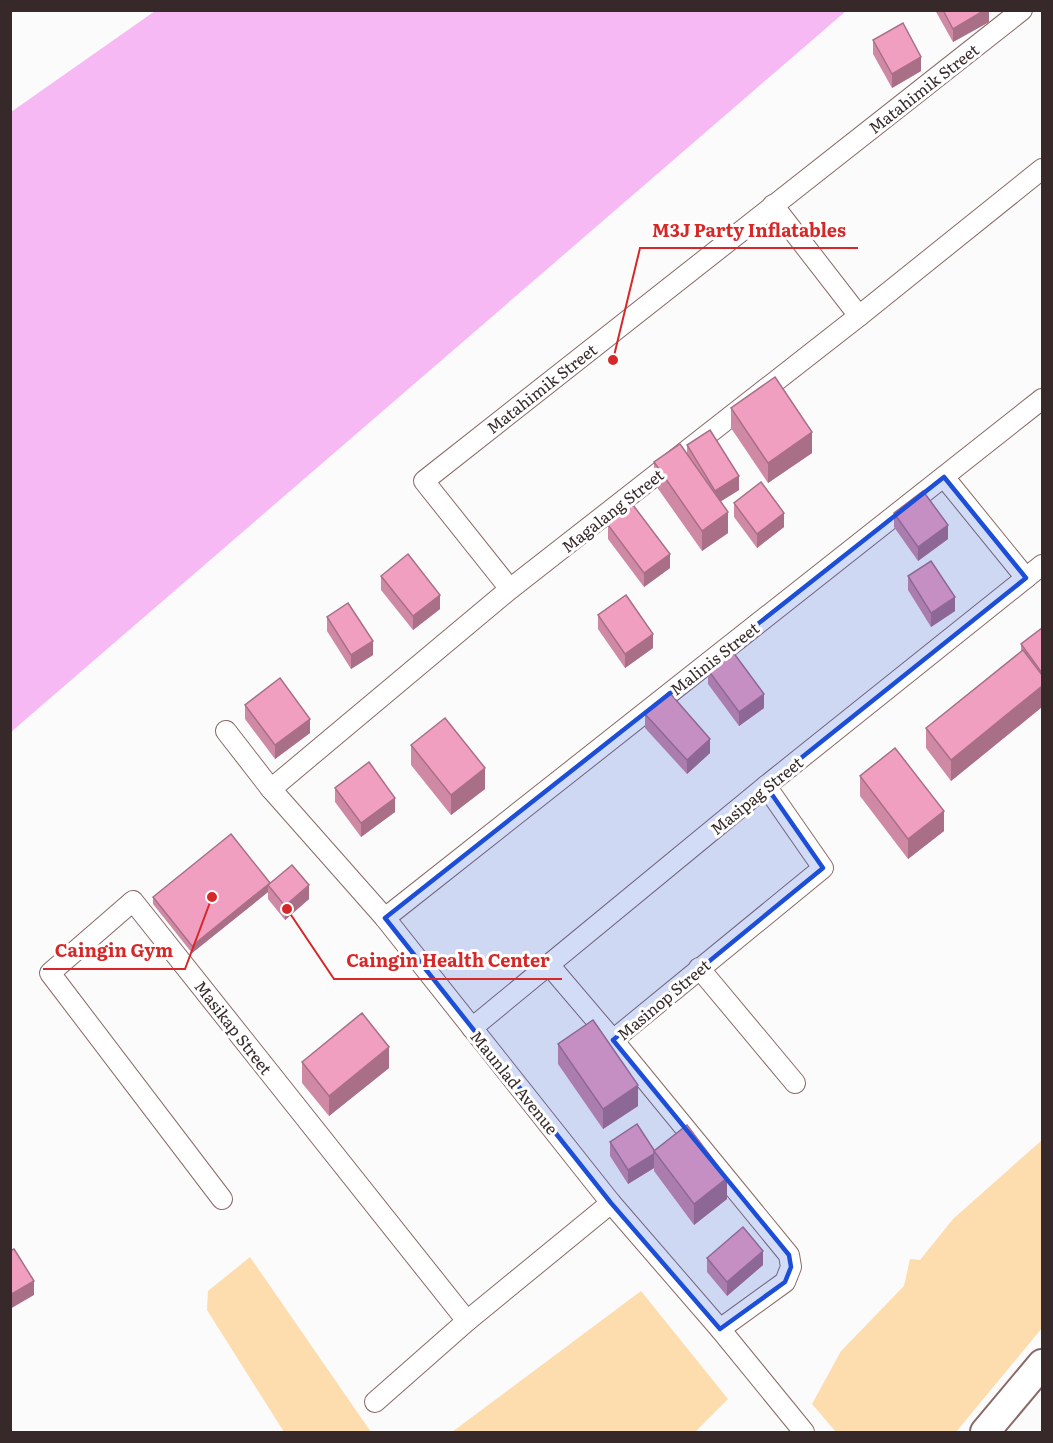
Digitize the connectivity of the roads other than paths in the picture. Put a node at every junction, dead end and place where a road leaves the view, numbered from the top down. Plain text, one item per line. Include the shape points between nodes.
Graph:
1 (1022, 10) edge
2 (1042, 169) edge
3 (773, 205) junction
4 (860, 316) junction
5 (1042, 399) edge
6 (944, 477) junction
7 (1042, 565) edge
8 (1026, 578) junction
9 (510, 589) junction
10 (226, 732) dead end
11 (766, 786) junction
12 (271, 789) junction
13 (385, 918) junction
14 (550, 966) junction
15 (699, 968) junction
16 (472, 1028) junction
17 (613, 1040) junction
18 (795, 1083) dead end
19 (222, 1199) dead end
20 (611, 1203) junction
21 (467, 1321) junction
22 (720, 1329) junction
23 (1042, 1364) edge
24 (375, 1402) dead end
25 (804, 1432) edge
26 (985, 1432) edge

1 - 3 street, Matahimik Street
2 - 4 street, Magalang Street
3 - 4 street
3 - 9 street, Matahimik Street via 424,481
4 - 9 street, Magalang Street
5 - 6 street, Malinis Street
6 - 8 street
6 - 13 street, Malinis Street
7 - 8 street, Masipag Street
8 - 11 street, Masipag Street
9 - 12 street, Magalang Street
10 - 12 street, Maunlad Avenue
11 - 14 street, Masipag Street
11 - 15 street, Masinop Street via 823,868
12 - 13 street, Maunlad Avenue
13 - 16 street, Maunlad Avenue
14 - 16 street, Masipag Street
14 - 17 street
15 - 17 street, Masinop Street
15 - 18 street
16 - 20 street, Maunlad Avenue
17 - 22 street, Masinop Street via 789,1255 791,1268 785,1282
19 - 21 street, Masikap Street via 50,973 133,901
20 - 21 street
20 - 22 street, Maunlad Avenue
21 - 24 street
22 - 25 street, Maunlad Avenue
23 - 26 street

